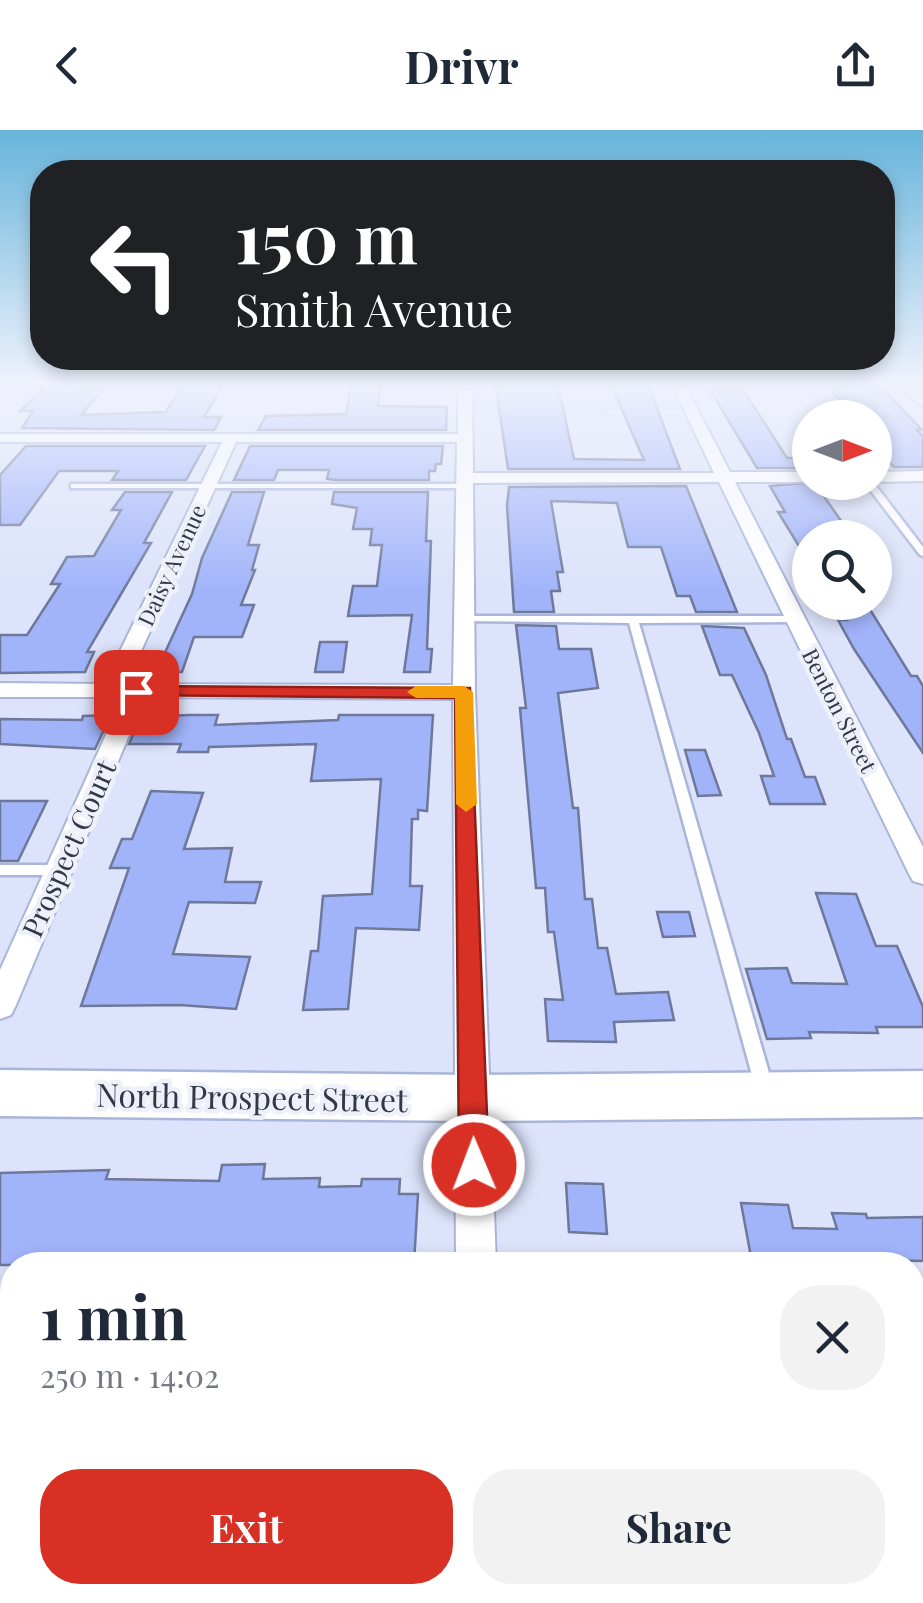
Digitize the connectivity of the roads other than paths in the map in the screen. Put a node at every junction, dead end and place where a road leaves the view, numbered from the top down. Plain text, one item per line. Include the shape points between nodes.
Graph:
1 (223, 454) edge
2 (465, 454) edge
3 (712, 454) edge
4 (923, 476) edge
5 (792, 477) edge
6 (892, 477) edge
7 (724, 478) junction
8 (466, 482) junction
9 (208, 485) junction
10 (74, 486) dead end
11 (882, 500) edge
12 (923, 553) edge
13 (792, 613) edge
14 (464, 619) junction
15 (792, 619) edge
16 (633, 620) junction
17 (796, 620) edge
18 (0, 690) edge
19 (124, 692) junction
20 (464, 692) junction
21 (921, 865) edge
22 (0, 870) edge
23 (59, 870) junction
24 (0, 1005) edge
25 (0, 1093) edge
26 (923, 1094) edge
27 (767, 1095) junction
28 (473, 1098) junction
29 (476, 1252) edge

1 - 9 street, Daisy Avenue
2 - 8 street
3 - 7 street, Benton Street
4 - 6 street
5 - 7 street
7 - 8 street
7 - 13 street, Benton Street
8 - 9 lane
8 - 14 street
9 - 10 lane
9 - 19 street, Daisy Avenue
11 - 12 lane
14 - 16 lane
14 - 20 street
15 - 16 lane
16 - 27 lane
17 - 21 street, Benton Street
18 - 19 street
19 - 20 street
19 - 23 street, Prospect Court
20 - 28 street
22 - 23 lane
23 - 24 street, Prospect Court
25 - 28 street, North Prospect Street
26 - 27 street, North Prospect Street
27 - 28 street, North Prospect Street
28 - 29 street

